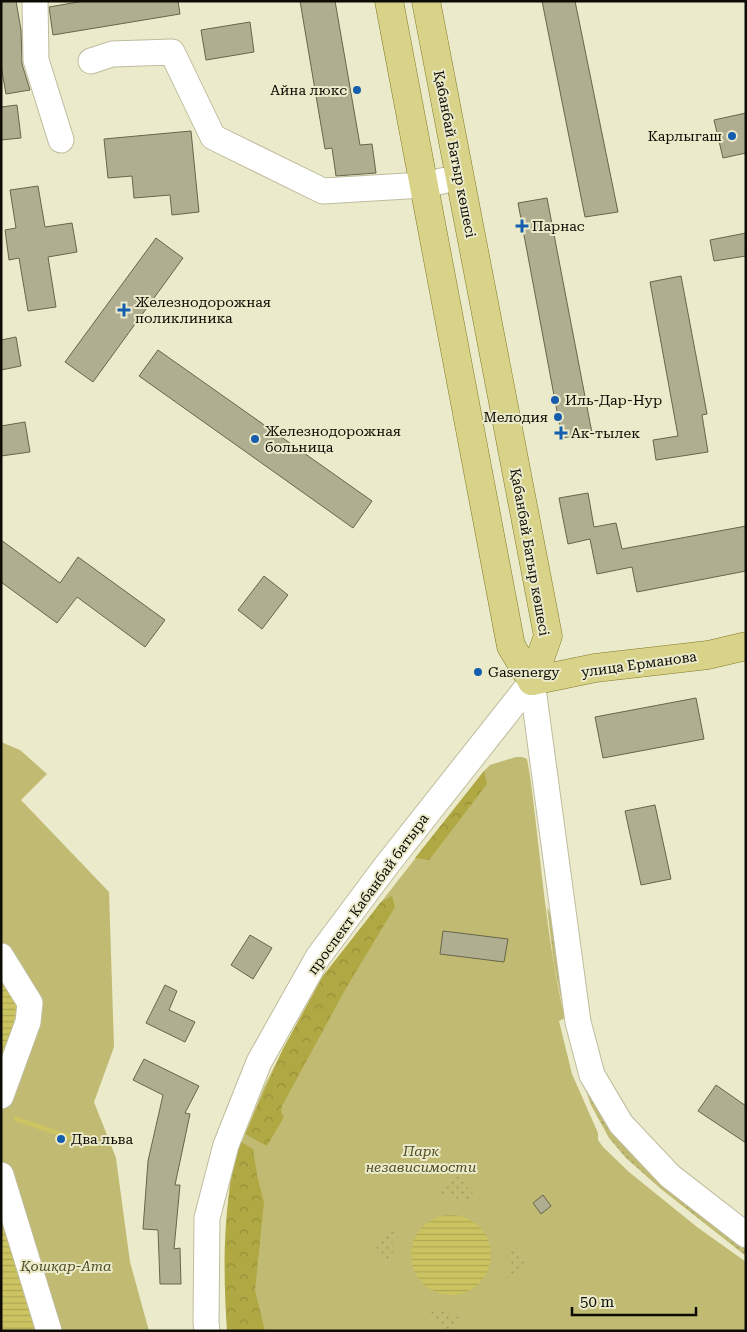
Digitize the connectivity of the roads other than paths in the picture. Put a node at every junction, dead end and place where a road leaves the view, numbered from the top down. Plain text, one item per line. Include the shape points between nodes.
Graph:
1 (36, 1) edge
2 (389, 1) edge
3 (426, 1) edge
4 (92, 61) dead end
5 (61, 140) dead end
6 (460, 177) junction
7 (424, 185) junction
8 (746, 646) edge
9 (532, 681) junction
10 (1, 956) edge
11 (1, 1096) edge
12 (1, 1175) edge
13 (746, 1235) edge
14 (49, 1331) edge
15 (207, 1331) edge

1 - 5 street via 36,60
2 - 7 main road
3 - 6 main road, Қабанбай Батыр көшесі
4 - 7 street via 112,54 172,52 213,137 323,191
6 - 7 street
6 - 9 main road, Қабанбай Батыр көшесі via 548,636
7 - 9 main road via 511,646
8 - 9 main road, улица Ерманова via 708,655 595,668
9 - 13 street via 578,1022 592,1075 621,1124 670,1176
9 - 15 street, проспект Кабанбай батыра via 318,957 259,1062 226,1145 207,1218
10 - 11 street via 30,1003 28,1022
12 - 14 street

